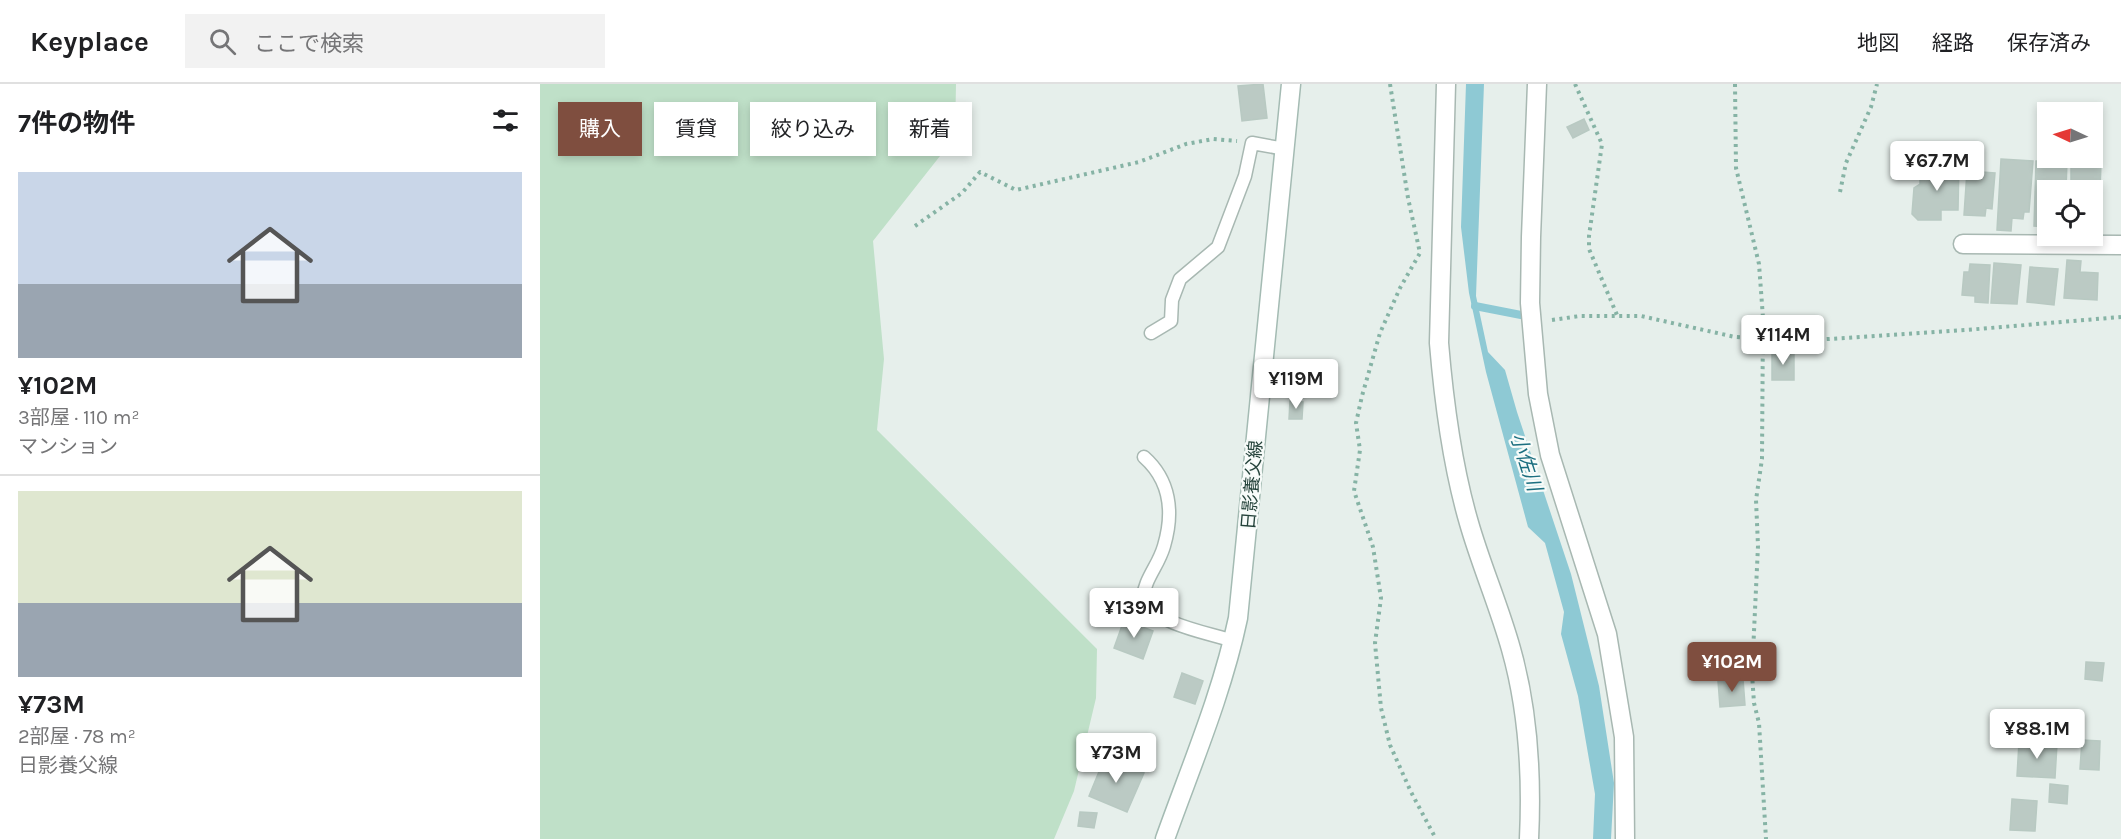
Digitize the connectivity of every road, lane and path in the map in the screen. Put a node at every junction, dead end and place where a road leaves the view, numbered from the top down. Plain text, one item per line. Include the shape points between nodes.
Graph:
1 (1291, 84) edge
2 (1390, 84) edge
3 (1446, 84) edge
4 (1537, 84) edge
5 (1575, 84) edge
6 (1735, 84) edge
7 (1876, 84) edge
8 (1252, 143) junction
9 (1285, 149) junction
10 (1840, 192) dead end
11 (915, 226) dead end
12 (1963, 244) dead end
13 (2121, 244) edge
14 (1617, 315) junction
15 (2121, 317) edge
16 (1533, 323) junction
17 (1151, 333) dead end
18 (1762, 340) junction
19 (1144, 457) dead end
20 (1233, 641) junction
21 (1165, 839) edge
22 (1436, 839) edge
23 (1529, 839) edge
24 (1625, 839) edge
25 (1766, 839) edge

1 - 9 street, 日影養父線
2 - 22 path via 1420,253 1380,333 1362,396 1356,423 1360,450 1354,491 1373,547 1380,598 1375,643 1381,708 1390,745
3 - 23 street via 1441,370 1457,477 1519,681 1531,805
4 - 16 street via 1531,237
5 - 14 path via 1602,144 1589,249
6 - 18 path via 1736,168 1759,264
7 - 10 path via 1871,107 1846,163
8 - 9 lane
8 - 11 path via 1213,139 1186,144 1139,162 1016,190 980,172 962,193
8 - 17 lane via 1245,176 1218,247 1180,279 1172,300 1171,321
9 - 20 street, 日影養父線 via 1243,586
12 - 13 street
14 - 16 path
14 - 18 path via 1641,316
15 - 18 path via 1955,331
16 - 24 street via 1538,394 1550,455 1601,612 1616,682 1624,737
18 - 25 path via 1762,459 1756,500 1758,546 1752,674
19 - 20 lane via 1156,468 1168,492 1168,520 1164,547 1144,586 1142,601 1165,620
20 - 21 street, 日影養父線

